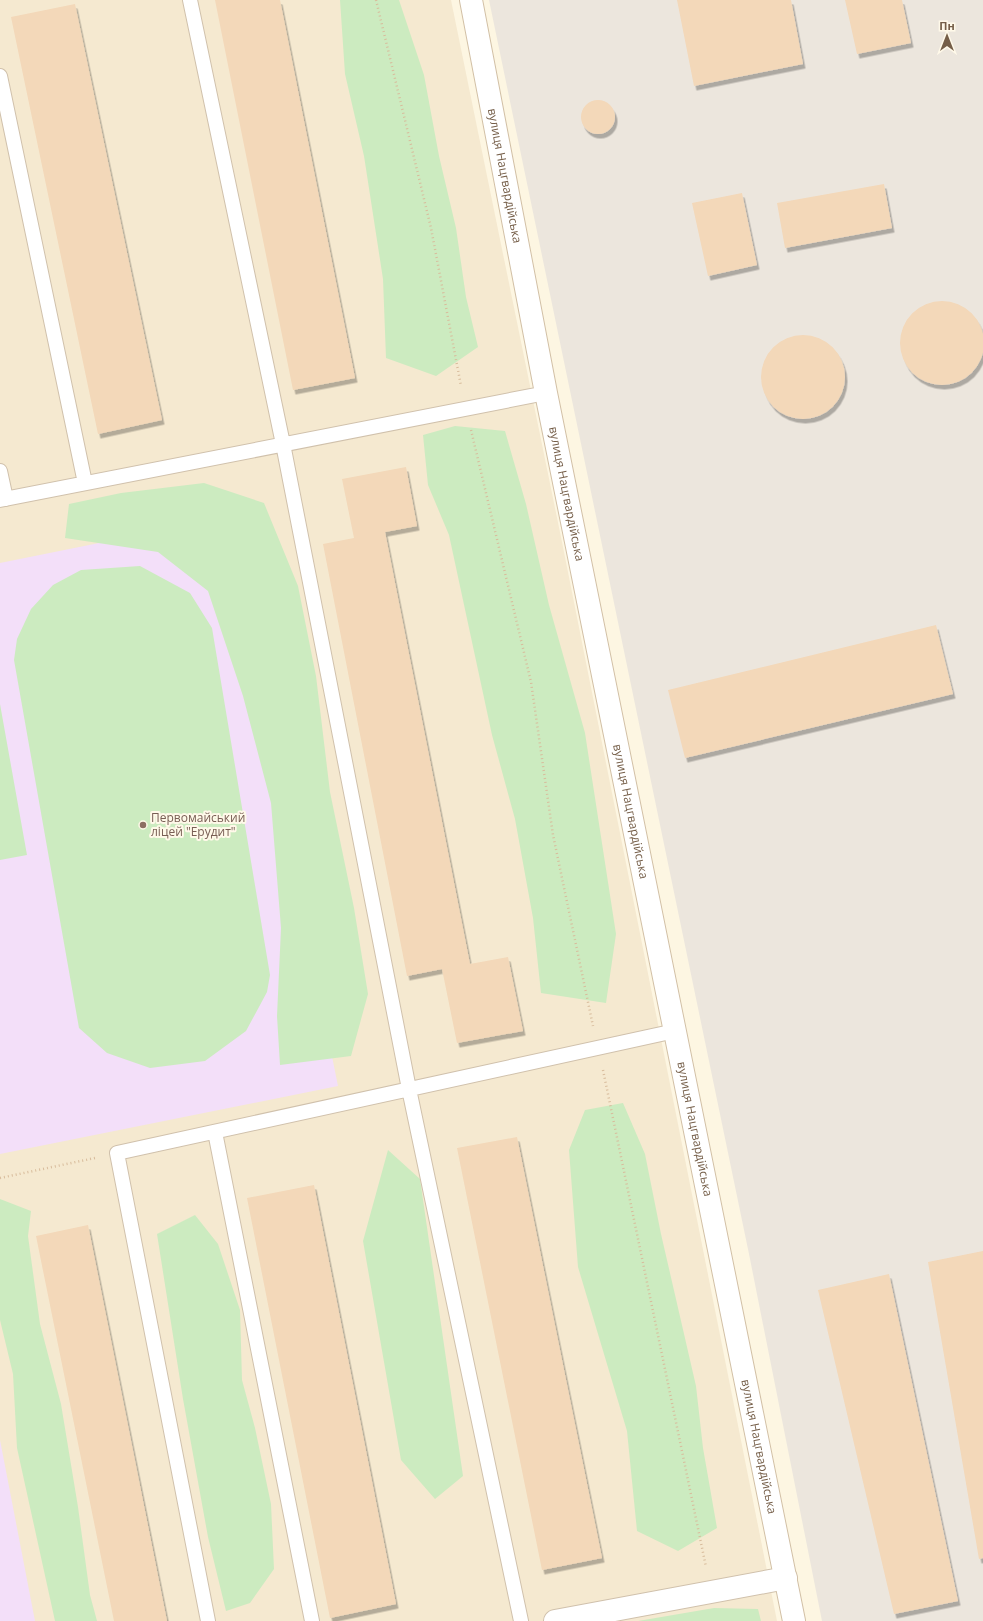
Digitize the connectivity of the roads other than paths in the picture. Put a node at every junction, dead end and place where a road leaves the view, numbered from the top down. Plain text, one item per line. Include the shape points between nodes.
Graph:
1 (190, 0) edge
2 (471, 0) edge
3 (0, 76) edge
4 (546, 393) junction
5 (282, 444) junction
6 (0, 471) edge
7 (85, 483) junction
8 (3, 499) edge
9 (675, 1031) junction
10 (409, 1089) junction
11 (215, 1132) junction
12 (786, 1578) junction
13 (208, 1621) edge
14 (312, 1621) edge
15 (521, 1621) edge
16 (555, 1621) edge
17 (794, 1621) edge

1 - 5 lane
2 - 4 street, вулиця Нацгвардійська
3 - 7 lane
4 - 5 lane
4 - 9 street, вулиця Нацгвардійська
5 - 7 lane
5 - 10 lane
6 - 8 lane
7 - 8 lane
9 - 10 lane
9 - 12 street, вулиця Нацгвардійська
10 - 11 lane
10 - 15 lane
11 - 13 lane via 116,1153
11 - 14 lane
12 - 16 street
12 - 17 street, вулиця Нацгвардійська

